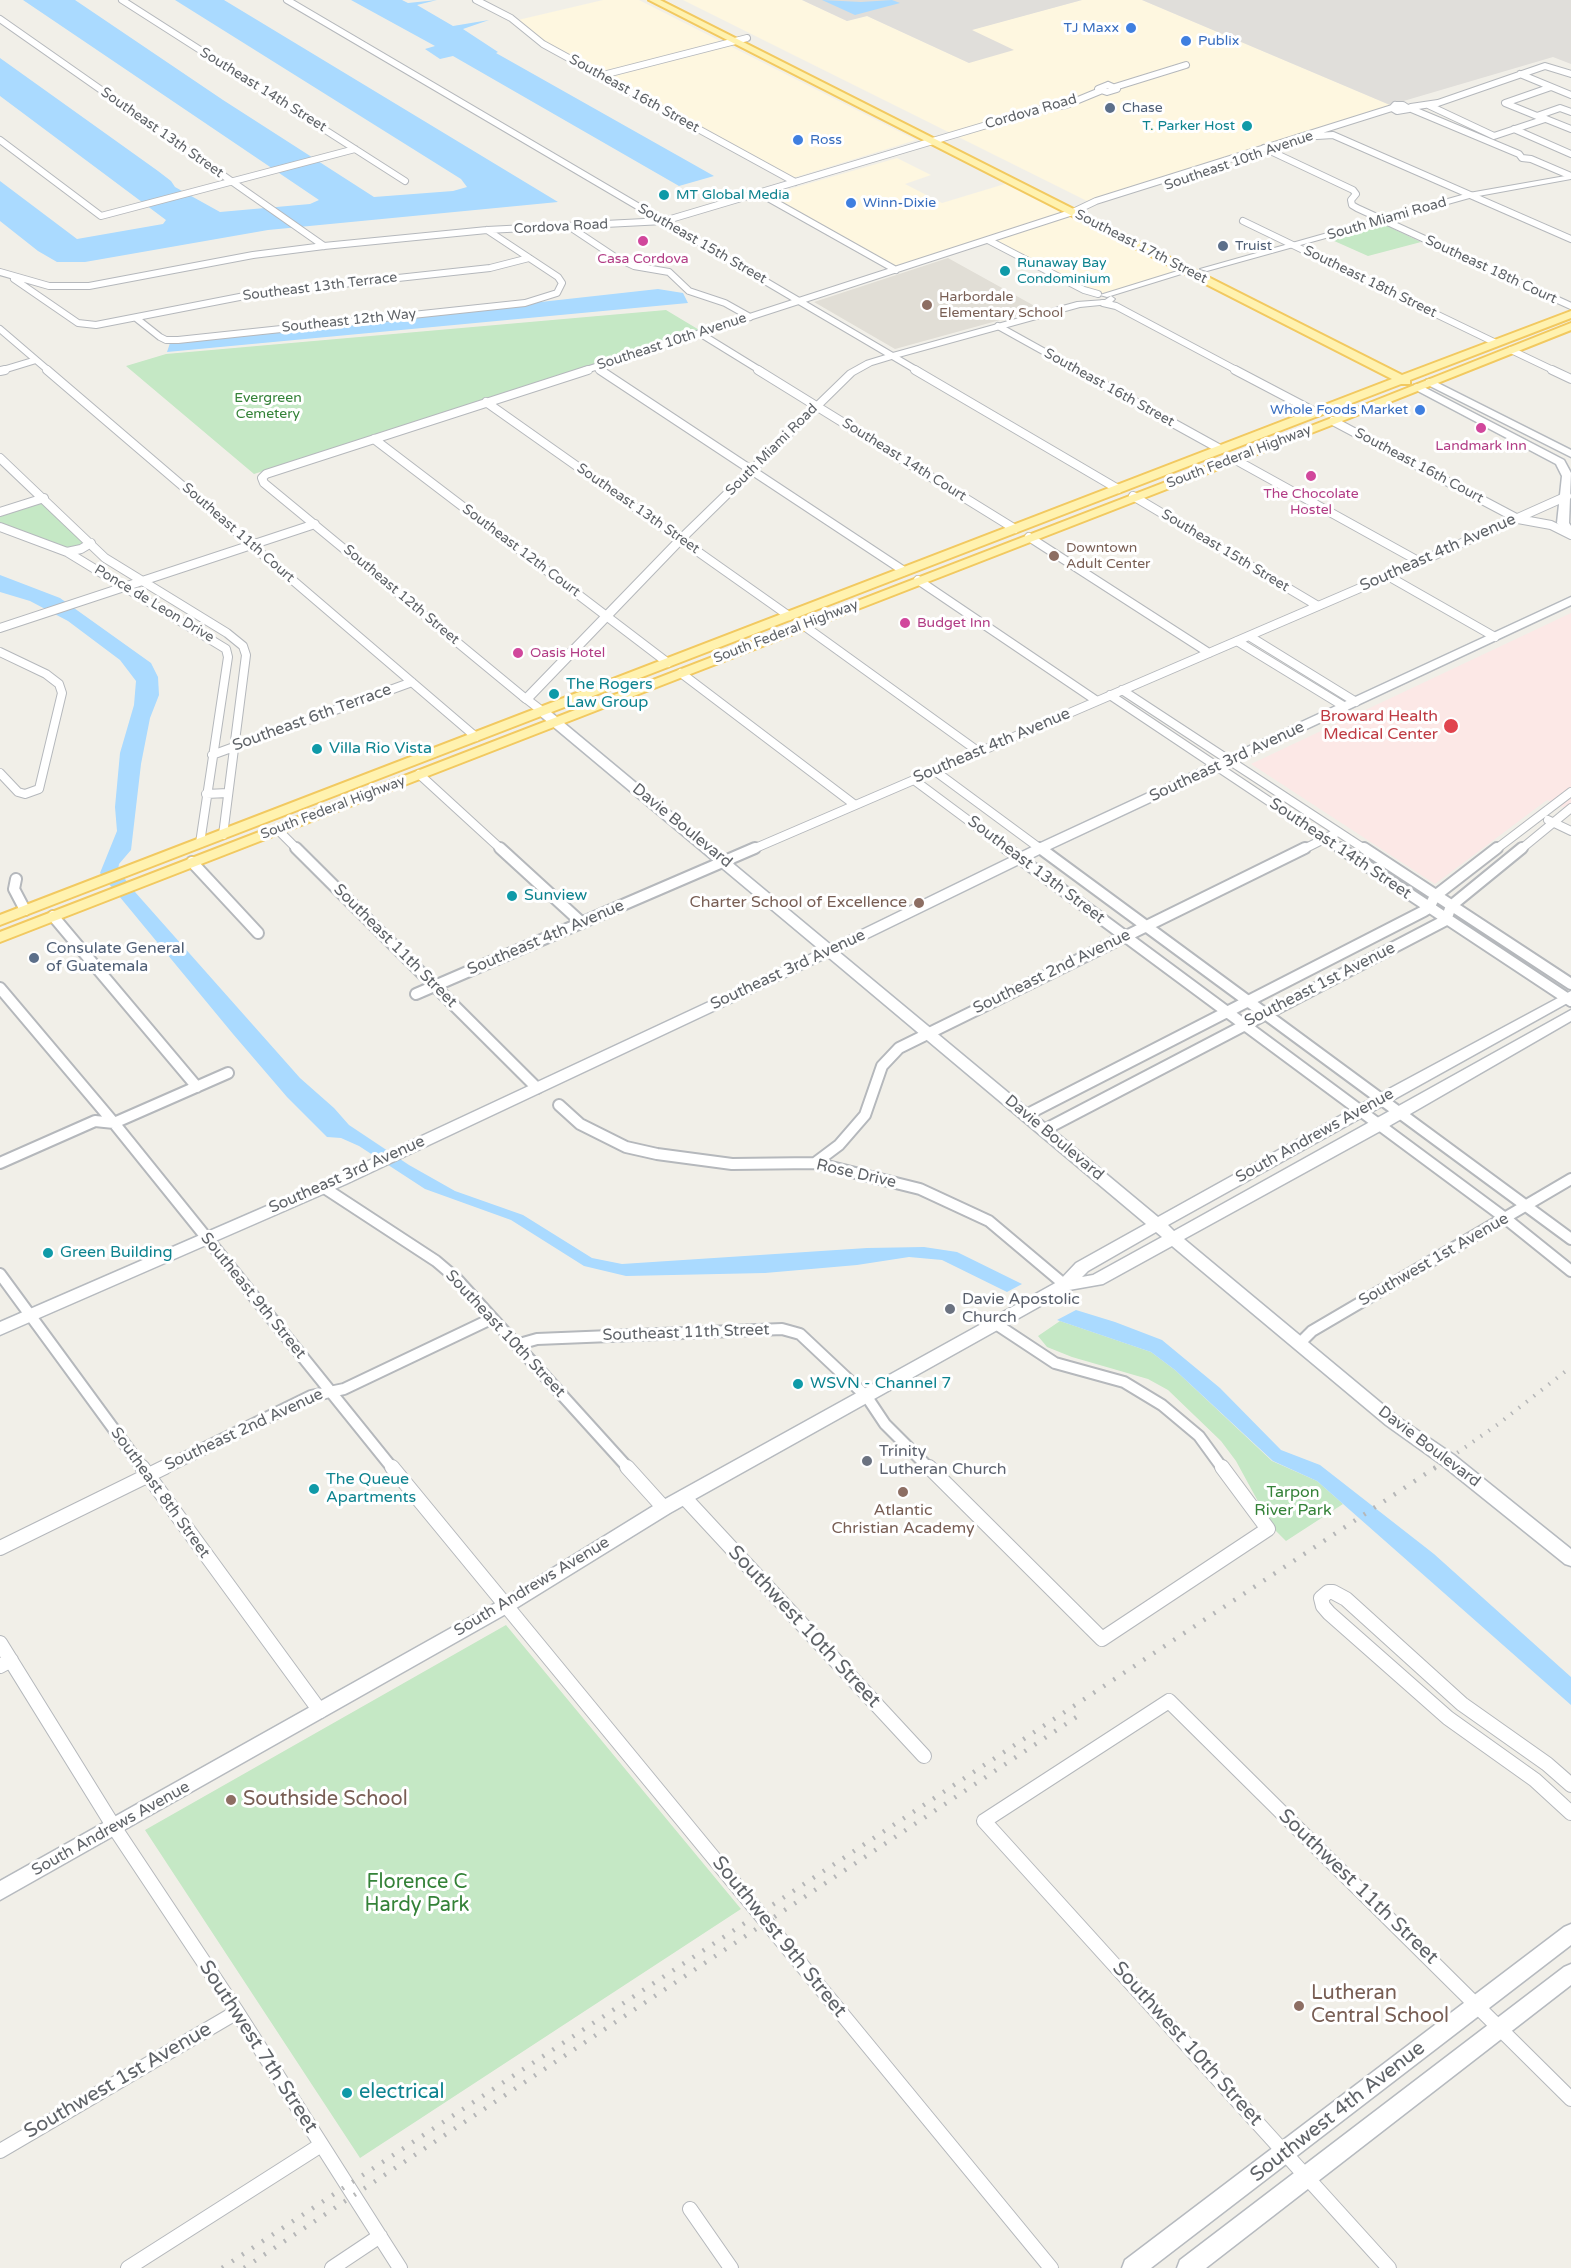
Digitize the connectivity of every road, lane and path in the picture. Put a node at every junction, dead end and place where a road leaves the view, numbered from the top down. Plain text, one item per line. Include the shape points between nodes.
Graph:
1 (122, 0) edge
2 (287, 0) edge
3 (476, 0) edge
4 (653, 0) edge
5 (670, 0) edge
6 (0, 20) edge
7 (747, 38) junction
8 (734, 41) junction
9 (1186, 65) dead end
10 (1571, 74) edge
11 (1520, 75) junction
12 (599, 76) junction
13 (1551, 87) junction
14 (831, 90) junction
15 (860, 94) junction
16 (1571, 95) edge
17 (844, 96) junction
18 (873, 100) junction
19 (1571, 104) edge
20 (1428, 105) junction
21 (1409, 108) junction
22 (1560, 108) junction
23 (1393, 109) junction
24 (1571, 112) edge
25 (1538, 116) junction
26 (1545, 119) junction
27 (1514, 129) junction
28 (1571, 129) edge
29 (947, 137) junction
30 (1313, 137) junction
31 (0, 140) edge
32 (934, 141) junction
33 (355, 149) junction
34 (1268, 150) junction
35 (1571, 154) edge
36 (1225, 161) junction
37 (1232, 164) junction
38 (1571, 177) edge
39 (405, 181) dead end
40 (232, 182) junction
41 (795, 182) junction
42 (759, 193) junction
43 (1472, 195) junction
44 (1078, 210) junction
45 (1384, 220) junction
46 (1243, 221) dead end
47 (664, 222) junction
48 (570, 227) junction
49 (487, 230) junction
50 (1571, 239) edge
51 (988, 240) junction
52 (1294, 245) junction
53 (324, 246) junction
54 (529, 258) junction
55 (1173, 264) junction
56 (1204, 269) junction
57 (896, 270) junction
58 (0, 272) edge
59 (1190, 273) junction
60 (9, 275) junction
61 (62, 288) junction
62 (1100, 299) junction
63 (44, 300) junction
64 (799, 301) junction
65 (1571, 306) edge
66 (1571, 314) edge
67 (750, 317) junction
68 (136, 318) junction
69 (1571, 326) edge
70 (998, 327) junction
71 (0, 329) edge
72 (701, 334) junction
73 (1496, 343) junction
74 (1511, 350) junction
75 (892, 356) junction
76 (36, 360) junction
77 (596, 367) junction
78 (0, 370) edge
79 (1414, 375) junction
80 (1571, 379) edge
81 (1402, 380) junction
82 (1430, 382) junction
83 (1418, 387) junction
84 (486, 402) junction
85 (816, 405) junction
86 (1316, 412) junction
87 (1333, 422) junction
88 (1512, 423) junction
89 (1498, 429) junction
90 (374, 439) junction
91 (1220, 449) junction
92 (1569, 452) edge
93 (0, 458) edge
94 (1234, 459) junction
95 (750, 471) junction
96 (261, 478) joint
97 (1143, 479) junction
98 (1118, 495) junction
99 (1133, 496) junction
100 (1567, 496) junction
101 (44, 498) junction
102 (0, 512) edge
103 (1518, 519) junction
104 (315, 524) junction
105 (0, 527) edge
106 (1015, 529) junction
107 (1571, 534) edge
108 (1029, 537) junction
109 (681, 539) junction
110 (91, 543) junction
111 (251, 545) junction
112 (67, 552) junction
113 (1420, 562) junction
114 (904, 571) junction
115 (1388, 576) junction
116 (918, 580) junction
117 (140, 581) junction
118 (124, 586) junction
119 (160, 593) junction
120 (146, 599) junction
121 (1571, 601) edge
122 (1318, 606) junction
123 (811, 608) junction
124 (789, 616) junction
125 (607, 617) junction
126 (802, 625) junction
127 (0, 628) edge
128 (776, 636) junction
129 (1248, 636) junction
130 (1495, 637) junction
131 (1237, 641) junction
132 (0, 652) edge
133 (1209, 652) junction
134 (668, 663) junction
135 (681, 673) junction
136 (412, 682) junction
137 (1122, 690) junction
138 (1110, 695) junction
139 (526, 699) junction
140 (1097, 701) junction
141 (1350, 704) junction
142 (542, 711) junction
143 (555, 723) junction
144 (476, 737) junction
145 (234, 747) junction
146 (979, 752) junction
147 (212, 755) junction
148 (1230, 760) junction
149 (1216, 766) junction
150 (935, 771) junction
151 (0, 773) edge
152 (419, 774) junction
153 (915, 780) junction
154 (1571, 792) edge
155 (206, 794) junction
156 (228, 794) junction
157 (855, 805) junction
158 (295, 807) junction
159 (1571, 808) edge
160 (1549, 809) junction
161 (1539, 816) junction
162 (1566, 817) edge
163 (1552, 822) junction
164 (277, 829) junction
165 (1571, 831) edge
166 (1338, 832) junction
167 (223, 834) junction
168 (1325, 839) junction
169 (200, 843) junction
170 (1041, 848) junction
171 (1496, 851) junction
172 (1019, 858) junction
173 (1509, 858) junction
174 (724, 861) junction
175 (192, 862) junction
176 (16, 879) dead end
177 (1435, 896) junction
178 (1451, 906) junction
179 (1429, 908) junction
180 (25, 910) junction
181 (53, 916) junction
182 (0, 920) edge
183 (1446, 920) junction
184 (582, 922) junction
185 (1147, 925) junction
186 (258, 933) dead end
187 (1124, 936) junction
188 (0, 937) edge
189 (830, 951) junction
190 (1571, 984) edge
191 (434, 986) junction
192 (0, 988) edge
193 (416, 994) dead end
194 (1569, 998) edge
195 (1250, 1001) junction
196 (1226, 1013) junction
197 (1266, 1013) junction
198 (1571, 1015) edge
199 (1243, 1025) junction
200 (928, 1032) junction
201 (228, 1073) dead end
202 (198, 1087) junction
203 (537, 1088) junction
204 (1379, 1100) junction
205 (559, 1105) dead end
206 (1359, 1111) junction
207 (1399, 1113) junction
208 (1026, 1115) junction
209 (114, 1123) junction
210 (1378, 1125) junction
211 (1044, 1130) junction
212 (0, 1163) edge
213 (815, 1163) junction
214 (1571, 1179) edge
215 (323, 1187) junction
216 (1526, 1206) junction
217 (1505, 1218) junction
218 (1158, 1225) junction
219 (1173, 1237) junction
220 (206, 1238) junction
221 (1571, 1239) edge
222 (1571, 1271) edge
223 (0, 1274) edge
224 (1065, 1285) junction
225 (31, 1315) junction
226 (491, 1319) junction
227 (996, 1324) junction
228 (0, 1329) edge
229 (1300, 1343) junction
230 (516, 1345) junction
231 (329, 1390) junction
232 (867, 1397) junction
233 (147, 1475) junction
234 (684, 1497) junction
235 (664, 1508) junction
236 (0, 1548) edge
237 (1571, 1559) edge
238 (507, 1605) junction
239 (0, 1643) edge
240 (5, 1663) edge
241 (1169, 1701) joint
242 (320, 1711) junction
243 (924, 1756) dead end
244 (1571, 1785) edge
245 (1571, 1813) edge
246 (114, 1827) junction
247 (0, 1891) edge
248 (1571, 1933) edge
249 (1571, 1973) edge
250 (1478, 2005) junction
251 (237, 2012) junction
252 (1501, 2028) junction
253 (1571, 2099) edge
254 (321, 2145) junction
255 (0, 2151) edge
256 (1286, 2153) junction
257 (1306, 2177) junction
258 (690, 2209) dead end
259 (380, 2236) junction
260 (128, 2268) edge
261 (332, 2268) edge
262 (400, 2268) edge
263 (731, 2268) edge
264 (1051, 2268) edge
265 (1133, 2268) edge
266 (1188, 2268) edge
267 (1389, 2268) edge

1 - 33 street, Southeast 14th Street
2 - 47 street, Southeast 15th Street
3 - 12 street, Southeast 16th Street via 511,18 532,37
4 - 8 main road, Southeast 17th Street
5 - 7 main road, Southeast 17th Street
6 - 40 street, Southeast 13th Street
7 - 8 street
7 - 15 main road, Southeast 17th Street
8 - 12 street
8 - 14 main road, Southeast 17th Street
9 - 29 street, Cordova Road via 1115,87 1118,89 1114,92 1100,91 1066,105
10 - 11 street, Southeast 10th Avenue via 1545,66
11 - 13 street
11 - 20 street, Southeast 10th Avenue
12 - 41 street, Southeast 16th Street
13 - 16 street
13 - 25 street via 1505,103
14 - 15 main road
14 - 17 main road, Southeast 17th Street
15 - 18 main road, Southeast 17th Street
17 - 18 main road
17 - 32 main road, Southeast 17th Street
18 - 29 main road, Southeast 17th Street
19 - 22 street
20 - 21 street, Southeast 10th Avenue
20 - 27 street via 1494,136
21 - 23 street, Southeast 10th Avenue via 1400,105
21 - 38 street
22 - 24 street
22 - 25 street
23 - 30 street, Southeast 10th Avenue
23 - 34 street, Southeast 10th Avenue
25 - 26 street
26 - 27 street
26 - 28 street
27 - 35 street
29 - 32 street, Cordova Road
29 - 44 main road, Southeast 17th Street
30 - 34 street, Southeast 10th Avenue
30 - 43 street via 1333,135
31 - 40 street via 101,216
32 - 41 street, Cordova Road
32 - 44 main road, Southeast 17th Street
33 - 39 street, Southeast 14th Street
33 - 40 street
34 - 36 street, Southeast 10th Avenue
34 - 37 street, Southeast 10th Avenue
34 - 45 street, Southeast 18th Court via 1353,190 1356,194 1352,205
36 - 37 street
36 - 44 street, Southeast 10th Avenue
37 - 44 street, Southeast 10th Avenue
38 - 43 street, South Miami Road
40 - 53 street, Southeast 13th Street
41 - 42 street, Cordova Road
42 - 47 street, Cordova Road
42 - 57 street
43 - 45 street, South Miami Road
43 - 50 street
44 - 51 street, Southeast 10th Avenue
44 - 55 main road, Southeast 17th Street
44 - 56 main road, Southeast 17th Street
45 - 52 street, South Miami Road
45 - 65 street, Southeast 18th Court
46 - 52 street, Southeast 18th Street
47 - 48 street, Cordova Road
47 - 64 street, Southeast 15th Street
48 - 49 street, Cordova Road
48 - 67 street via 615,257 634,266 669,272 689,291 725,303
49 - 53 street, Cordova Road
49 - 54 street
51 - 57 street, Southeast 10th Avenue
51 - 62 street
52 - 56 street, South Miami Road
52 - 73 street, Southeast 18th Street
53 - 61 street, Cordova Road
54 - 68 street, Southeast 13th Terrace via 490,267 292,288
54 - 68 street, Southeast 12th Way via 558,277 562,283 557,293 525,303 178,340 160,337
55 - 56 main road
55 - 59 main road, Southeast 17th Street
56 - 79 main road, Southeast 17th Street
57 - 64 street, Southeast 10th Avenue
58 - 60 street
59 - 62 street, South Miami Road
59 - 81 main road, Southeast 17th Street
60 - 61 street, Cordova Road
60 - 63 street
61 - 63 street
62 - 70 street, South Miami Road
62 - 86 street
63 - 68 street, Southeast 13th Terrace via 78,323 96,325
64 - 67 street, Southeast 10th Avenue
64 - 75 street, Southeast 15th Street
66 - 73 main road, South Federal Highway
67 - 72 street, Southeast 10th Avenue
69 - 74 main road, South Federal Highway
70 - 75 street, South Miami Road
70 - 91 street, Southeast 16th Street
71 - 76 street, Southeast 11th Court
72 - 77 street, Southeast 10th Avenue
72 - 85 street, Southeast 14th Court
73 - 79 main road, South Federal Highway
74 - 80 street
74 - 82 main road, South Federal Highway
75 - 85 street, South Miami Road via 860,367
75 - 98 street, Southeast 15th Street
76 - 78 street
76 - 111 street, Southeast 11th Court
77 - 84 street, Southeast 10th Avenue
77 - 95 street
79 - 81 main road, South Federal Highway
79 - 82 main road, Southeast 17th Street
81 - 83 main road, Southeast 17th Street
81 - 86 main road, South Federal Highway
82 - 83 main road, South Federal Highway
82 - 88 main road, Southeast 17th Street
83 - 87 main road, South Federal Highway
83 - 89 main road, Southeast 17th Street
84 - 90 street, Southeast 10th Avenue
84 - 109 street, Southeast 13th Street
85 - 95 street, South Miami Road
85 - 106 street, Southeast 14th Court
86 - 91 main road, South Federal Highway
87 - 94 main road, South Federal Highway
87 - 103 street, Southeast 16th Court
88 - 89 main road
88 - 92 main road, Southeast 17th Street
89 - 100 main road, Southeast 17th Street via 1560,462 1567,476
90 - 96 street, Southeast 10th Avenue
90 - 125 street, Southeast 12th Court
91 - 97 main road, South Federal Highway
93 - 101 street
94 - 99 main road, South Federal Highway
94 - 113 street
95 - 109 street, South Miami Road
95 - 114 street
96 - 104 street, Southeast 12th Street
97 - 98 main road, South Federal Highway
97 - 99 main road
98 - 99 main road, South Federal Highway
98 - 106 main road, South Federal Highway
98 - 108 main road, South Federal Highway
99 - 122 street, Southeast 15th Street
100 - 103 street, Southeast 4th Avenue
100 - 107 main road, Southeast 17th Street via 1563,523
101 - 102 street
101 - 110 street
103 - 107 street, Southeast 16th Court via 1551,525
103 - 113 street, Southeast 4th Avenue
104 - 111 street
104 - 139 street, Southeast 12th Street
105 - 112 street, Ponce de Leon Drive
106 - 114 main road, South Federal Highway
108 - 116 main road, South Federal Highway
108 - 133 street
109 - 124 street, Southeast 13th Street
109 - 125 street, South Miami Road
110 - 112 street
110 - 117 street via 105,558
111 - 117 street
111 - 136 street, Southeast 11th Court
112 - 118 street, Ponce de Leon Drive
113 - 115 street, Southeast 4th Avenue
114 - 123 main road, South Federal Highway
115 - 122 street, Southeast 4th Avenue
115 - 130 street
116 - 126 main road, South Federal Highway
116 - 140 street
117 - 118 street
117 - 119 street, Ponce de Leon Drive
118 - 120 street, Ponce de Leon Drive
118 - 127 street
119 - 120 street
119 - 145 street, Ponce de Leon Drive via 243,646 246,655
120 - 147 street, Ponce de Leon Drive via 226,649 228,657
121 - 130 main road, Southeast 3rd Avenue
122 - 129 street, Southeast 4th Avenue
123 - 124 main road, South Federal Highway
123 - 126 main road
124 - 128 main road
124 - 134 main road, South Federal Highway
125 - 134 street, Southeast 12th Court
125 - 139 street, South Miami Road
126 - 128 main road, South Federal Highway
126 - 146 street
128 - 135 main road, South Federal Highway
129 - 131 street, Southeast 4th Avenue
129 - 141 street
130 - 141 main road, Southeast 3rd Avenue
131 - 133 street, Southeast 4th Avenue
131 - 141 street
132 - 151 street via 46,674 62,693 39,789 18,792
133 - 137 street, Southeast 4th Avenue
134 - 142 main road, South Federal Highway
135 - 143 main road, South Federal Highway
135 - 157 street
136 - 144 street, Southeast 11th Court
136 - 145 street, Southeast 6th Terrace
137 - 138 street, Southeast 4th Avenue
137 - 148 street, Southeast 14th Street
138 - 140 street, Southeast 4th Avenue
138 - 149 street, Southeast 14th Street
139 - 142 street, Southeast 12th Street
140 - 146 street, Southeast 4th Avenue
141 - 148 main road, Southeast 3rd Avenue
142 - 143 main road, Davie Boulevard
142 - 144 main road, South Federal Highway
143 - 152 main road, South Federal Highway
143 - 174 main road, Davie Boulevard
144 - 158 main road, South Federal Highway
145 - 147 street, Southeast 6th Terrace
145 - 156 street, Ponce de Leon Drive
146 - 150 street, Southeast 4th Avenue
147 - 155 street, Ponce de Leon Drive
148 - 149 main road, Southeast 3rd Avenue
148 - 166 street, Southeast 14th Street
149 - 168 street, Southeast 14th Street
149 - 170 main road, Southeast 3rd Avenue
150 - 153 street, Southeast 4th Avenue
150 - 170 street, Southeast 13th Street
152 - 164 main road, South Federal Highway
152 - 184 street
153 - 157 street, Southeast 4th Avenue
153 - 172 street, Southeast 13th Street
154 - 160 street
155 - 156 street
155 - 169 street, Ponce de Leon Drive
156 - 167 street, Ponce de Leon Drive
157 - 174 street, Southeast 4th Avenue
158 - 164 main road
158 - 167 main road, South Federal Highway
159 - 162 street
160 - 161 street
160 - 162 street
161 - 163 street
161 - 171 street
162 - 163 street
163 - 165 street
163 - 173 street
164 - 175 main road, South Federal Highway
164 - 191 street, Southeast 11th Street
166 - 168 street, Southeast 2nd Avenue
166 - 177 street, Southeast 14th Street
167 - 169 main road, South Federal Highway
167 - 175 main road via 215,846
168 - 179 street, Southeast 14th Street
168 - 185 street, Southeast 2nd Avenue
169 - 180 main road, South Federal Highway
170 - 172 main road, Southeast 3rd Avenue
170 - 185 street, Southeast 13th Street
171 - 173 street
171 - 177 street
172 - 187 street, Southeast 13th Street
172 - 189 main road, Southeast 3rd Avenue
173 - 178 street
174 - 184 street, Southeast 4th Avenue
174 - 189 main road, Davie Boulevard
175 - 181 main road, South Federal Highway
175 - 186 street
176 - 180 street via 14,889
177 - 178 street, Southeast 14th Street
177 - 179 street
178 - 183 street
178 - 190 street
179 - 183 street, Southeast 14th Street
179 - 195 street, Southeast 1st Avenue
180 - 182 main road, South Federal Highway
181 - 188 main road, South Federal Highway
181 - 202 street
183 - 194 street, Southeast 14th Street
183 - 197 street, Southeast 1st Avenue
184 - 191 street, Southeast 4th Avenue
185 - 187 street, Southeast 2nd Avenue
185 - 195 street, Southeast 13th Street
187 - 196 street, Southeast 13th Street
187 - 200 street, Southeast 2nd Avenue
189 - 200 main road, Davie Boulevard
189 - 203 main road, Southeast 3rd Avenue
191 - 193 street, Southeast 4th Avenue
191 - 203 street, Southeast 11th Street
192 - 209 street, Southeast 9th Street
194 - 204 main road, South Andrews Avenue
195 - 196 street, Southeast 1st Avenue
195 - 197 street, Southeast 13th Street
196 - 199 street, Southeast 13th Street
196 - 208 street, Southeast 1st Avenue
197 - 199 street, Southeast 1st Avenue
197 - 204 street, Southeast 13th Street
198 - 207 main road, South Andrews Avenue
199 - 206 street, Southeast 13th Street
199 - 211 street, Southeast 1st Avenue
200 - 208 main road, Davie Boulevard
200 - 213 street, Southeast 2nd Avenue via 899,1047 882,1065 866,1115 839,1145
201 - 202 street
202 - 209 street
203 - 215 main road, Southeast 3rd Avenue
204 - 206 main road, South Andrews Avenue
204 - 207 street, Southeast 13th Street
205 - 213 street, Rose Drive via 580,1124 626,1147 732,1164
206 - 210 street, Southeast 13th Street
206 - 218 main road, South Andrews Avenue
207 - 210 main road, South Andrews Avenue
207 - 216 street, Southeast 13th Street
208 - 211 main road, Davie Boulevard
209 - 212 street via 95,1121
209 - 220 street, Southeast 9th Street
210 - 217 street, Southeast 13th Street
210 - 219 main road, South Andrews Avenue
211 - 218 main road, Davie Boulevard
213 - 224 street, Rose Drive via 920,1189 954,1203 989,1221
214 - 216 street, Southwest 1st Avenue
215 - 220 main road, Southeast 3rd Avenue
215 - 226 street, Southeast 10th Street via 436,1261
216 - 217 street, Southwest 1st Avenue
216 - 221 street, Southeast 13th Street
217 - 222 street, Southeast 13th Street
217 - 229 street, Southwest 1st Avenue via 1312,1331
218 - 219 main road, Davie Boulevard
218 - 224 main road, South Andrews Avenue via 1082,1267
219 - 224 main road, South Andrews Avenue via 1097,1280
219 - 229 main road, Davie Boulevard
220 - 225 main road, Southeast 3rd Avenue
220 - 231 street, Southeast 9th Street
223 - 225 street, Southeast 8th Street
224 - 227 main road, South Andrews Avenue
225 - 228 main road, Southeast 3rd Avenue
225 - 233 street, Southeast 8th Street
226 - 230 street, Southeast 10th Street
226 - 231 street, Southeast 2nd Avenue via 344,1389
227 - 232 main road, South Andrews Avenue
227 - 232 street via 1055,1363 1124,1382 1162,1405 1199,1436 1268,1529 1102,1638 885,1424
229 - 237 main road, Davie Boulevard via 1392,1421
230 - 232 street, Southeast 11th Street via 537,1339 782,1329 800,1334
230 - 235 street, Southeast 10th Street
231 - 233 street, Southeast 2nd Avenue
231 - 238 street, Southeast 9th Street
232 - 234 main road, South Andrews Avenue
233 - 236 street, Southeast 2nd Avenue
233 - 242 street, Southeast 8th Street
234 - 235 main road, South Andrews Avenue
234 - 243 street, Southwest 10th Street
235 - 238 main road, South Andrews Avenue
238 - 242 main road, South Andrews Avenue
238 - 264 street, Southwest 9th Street
239 - 240 street, Southwest 7th Street
240 - 246 street, Southwest 7th Street
241 - 250 street, Southwest 11th Street
241 - 256 street, Southwest 10th Street via 984,1821
242 - 246 main road, South Andrews Avenue
244 - 245 street via 1462,1704 1346,1599 1333,1592 1321,1598 1329,1613 1461,1729 1535,1780
246 - 247 main road, South Andrews Avenue
246 - 251 street, Southwest 7th Street
248 - 250 main road, Southwest 4th Avenue
249 - 252 main road, Southwest 4th Avenue
250 - 252 street, Southwest 11th Street
250 - 256 main road, Southwest 4th Avenue
251 - 254 street, Southwest 7th Street
251 - 255 street, Southwest 1st Avenue
252 - 253 street, Southwest 11th Street
252 - 257 main road, Southwest 4th Avenue
254 - 259 street, Southwest 7th Street
254 - 260 street
256 - 257 street, Southwest 10th Street
256 - 265 main road, Southwest 4th Avenue
257 - 266 main road, Southwest 4th Avenue
257 - 267 street, Southwest 10th Street
258 - 263 street
259 - 261 street
259 - 262 street, Southwest 7th Street

